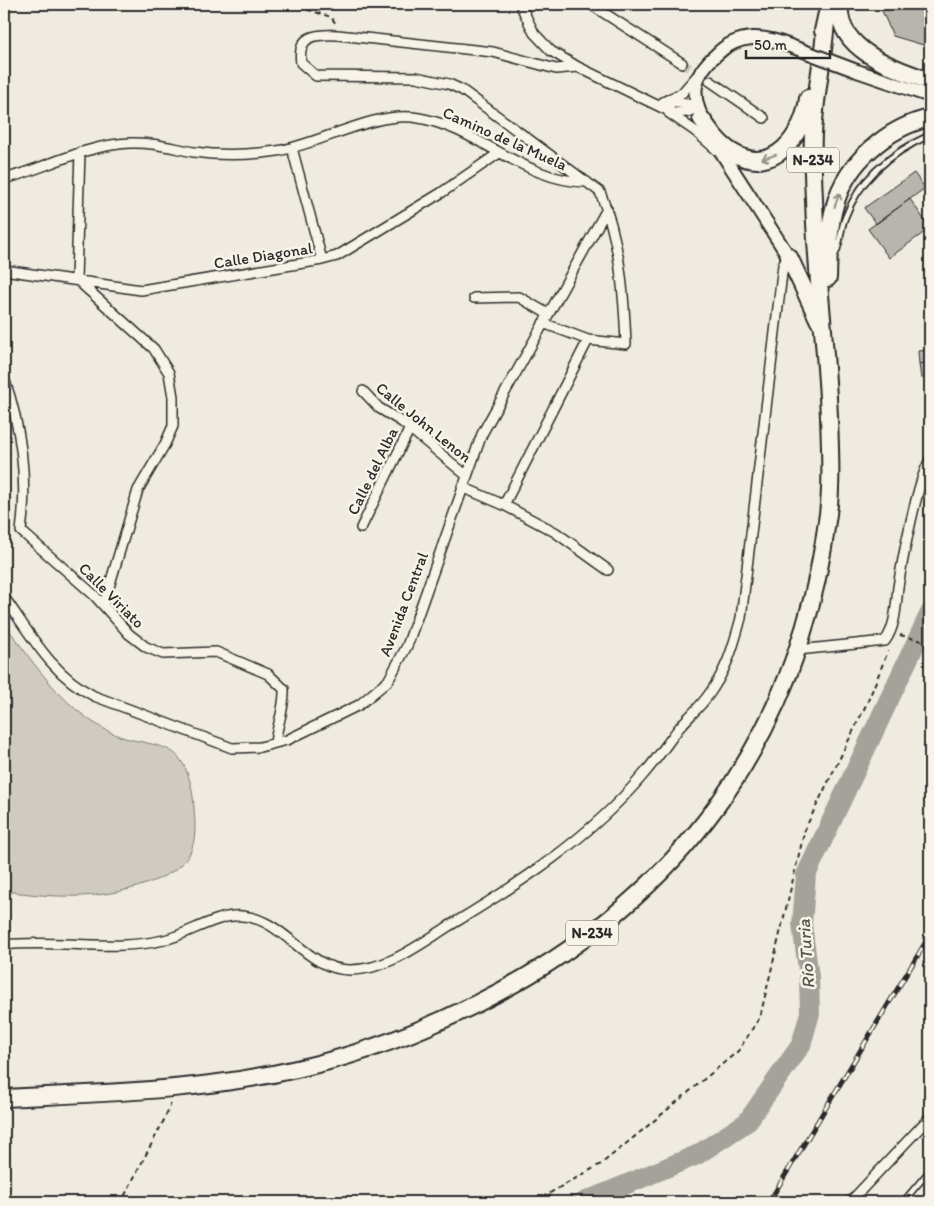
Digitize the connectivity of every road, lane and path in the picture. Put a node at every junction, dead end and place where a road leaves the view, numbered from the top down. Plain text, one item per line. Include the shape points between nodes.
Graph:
1 (290, 4) edge
2 (520, 4) edge
3 (590, 4) edge
4 (829, 4) edge
5 (840, 4) edge
6 (826, 22) junction
7 (345, 36) junction
8 (682, 63) tunnel mouth
9 (578, 67) junction
10 (702, 69) junction
11 (930, 80) edge
12 (710, 81) tunnel mouth
13 (930, 96) edge
14 (663, 105) junction
15 (699, 113) junction
16 (764, 118) dead end
17 (930, 118) edge
18 (930, 135) edge
19 (292, 148) junction
20 (80, 152) junction
21 (499, 153) junction
22 (726, 160) junction
23 (4, 180) edge
24 (587, 182) junction
25 (607, 209) junction
26 (789, 257) junction
27 (322, 260) junction
28 (829, 262) junction
29 (4, 270) edge
30 (76, 279) junction
31 (474, 298) dead end
32 (821, 299) junction
33 (548, 314) junction
34 (543, 323) junction
35 (824, 330) junction
36 (588, 340) junction
37 (4, 378) edge
38 (363, 391) dead end
39 (410, 428) junction
40 (930, 460) edge
41 (466, 475) junction
42 (462, 487) junction
43 (504, 505) junction
44 (361, 528) dead end
45 (608, 570) dead end
46 (4, 597) edge
47 (104, 604) junction
48 (892, 631) junction
49 (928, 643) edge
50 (798, 650) junction
51 (275, 743) junction
52 (4, 945) edge
53 (176, 1089) junction
54 (4, 1098) edge
55 (930, 1116) edge
56 (930, 1170) edge
57 (549, 1195) junction
58 (118, 1202) edge
59 (534, 1202) edge
60 (555, 1202) edge
61 (850, 1202) edge
62 (902, 1202) edge

1 - 7 path via 331,17
2 - 9 street via 540,41
3 - 8 street
4 - 6 highway, N-234
5 - 11 highway via 838,17 845,33 870,55 904,72
6 -> 15 highway via 810,79 804,118 782,151 766,159 740,156 718,141
6 - 32 highway, N-234 via 813,132
7 - 9 street via 493,52 556,69
7 - 24 street via 323,34 307,39 300,51 304,68 316,76 416,77 449,84 477,99
9 - 14 street
10 - 13 main road, bridge via 721,50 744,39 761,38
10 - 14 street via 682,93
10 - 15 main road via 695,87
12 - 16 street
14 - 15 street via 682,114
14 - 22 street
15 - 22 main road
28 -> 17 highway via 835,203 851,173 866,154 886,138
18 - 28 lane via 881,164 864,182 849,208 837,251
19 - 20 street, Camino de la Muela via 212,154 140,143 115,144
19 - 21 street, Camino de la Muela via 363,125 404,117 438,122
19 - 27 street
20 - 23 street, Camino de la Muela
20 - 30 street
21 - 24 street, Camino de la Muela via 566,182
21 - 27 street, Calle Diagonal via 337,256
22 - 26 main road
24 - 25 street via 600,192
25 - 33 street, Avenida Central
25 - 36 street via 618,256 626,344
26 - 35 highway
26 - 52 street via 783,265 741,618 729,662 707,698 683,723 643,776 593,826 551,860 491,901 400,957 365,969 328,966 273,927 241,916 222,918 161,940 116,944
27 - 30 street, Calle Diagonal via 141,290
28 - 32 highway via 828,280
29 - 30 street, Calle Diagonal
30 - 47 street via 154,349 169,373 173,397 173,426 138,490
31 - 33 street via 519,297
32 - 35 highway, N-234
33 - 34 street, Avenida Central
34 - 36 street
34 - 41 street, Avenida Central via 482,434
35 - 50 highway, N-234 via 830,447 828,511 817,584
36 - 43 street
37 - 47 street, Calle Viriato via 11,397 23,465 21,531
38 - 39 street, Calle John Lenon via 379,408
39 - 41 street, Calle John Lenon
39 - 44 street, Calle del Alba
40 - 48 street via 900,574
41 - 42 street, Avenida Central
42 - 43 street
42 - 51 street, Avenida Central via 406,646 388,681 359,705
43 - 45 street via 555,532
46 - 51 street, Avenida Central via 59,673 87,693 232,748
47 - 51 street, Calle Viriato via 128,634 146,647 163,654 216,652 268,674 284,689
48 - 49 path
48 - 50 street via 885,641
48 - 57 path via 887,654 868,701 805,829 760,1017 731,1057 601,1164
50 - 53 highway, N-234 via 758,744 732,785 697,834 656,879 606,924 498,993 419,1031 361,1053 300,1069 225,1084
53 - 54 highway, N-234
53 - 58 path via 164,1120 125,1195
55 - 61 street
56 - 62 lane
57 - 59 path
57 - 60 path

